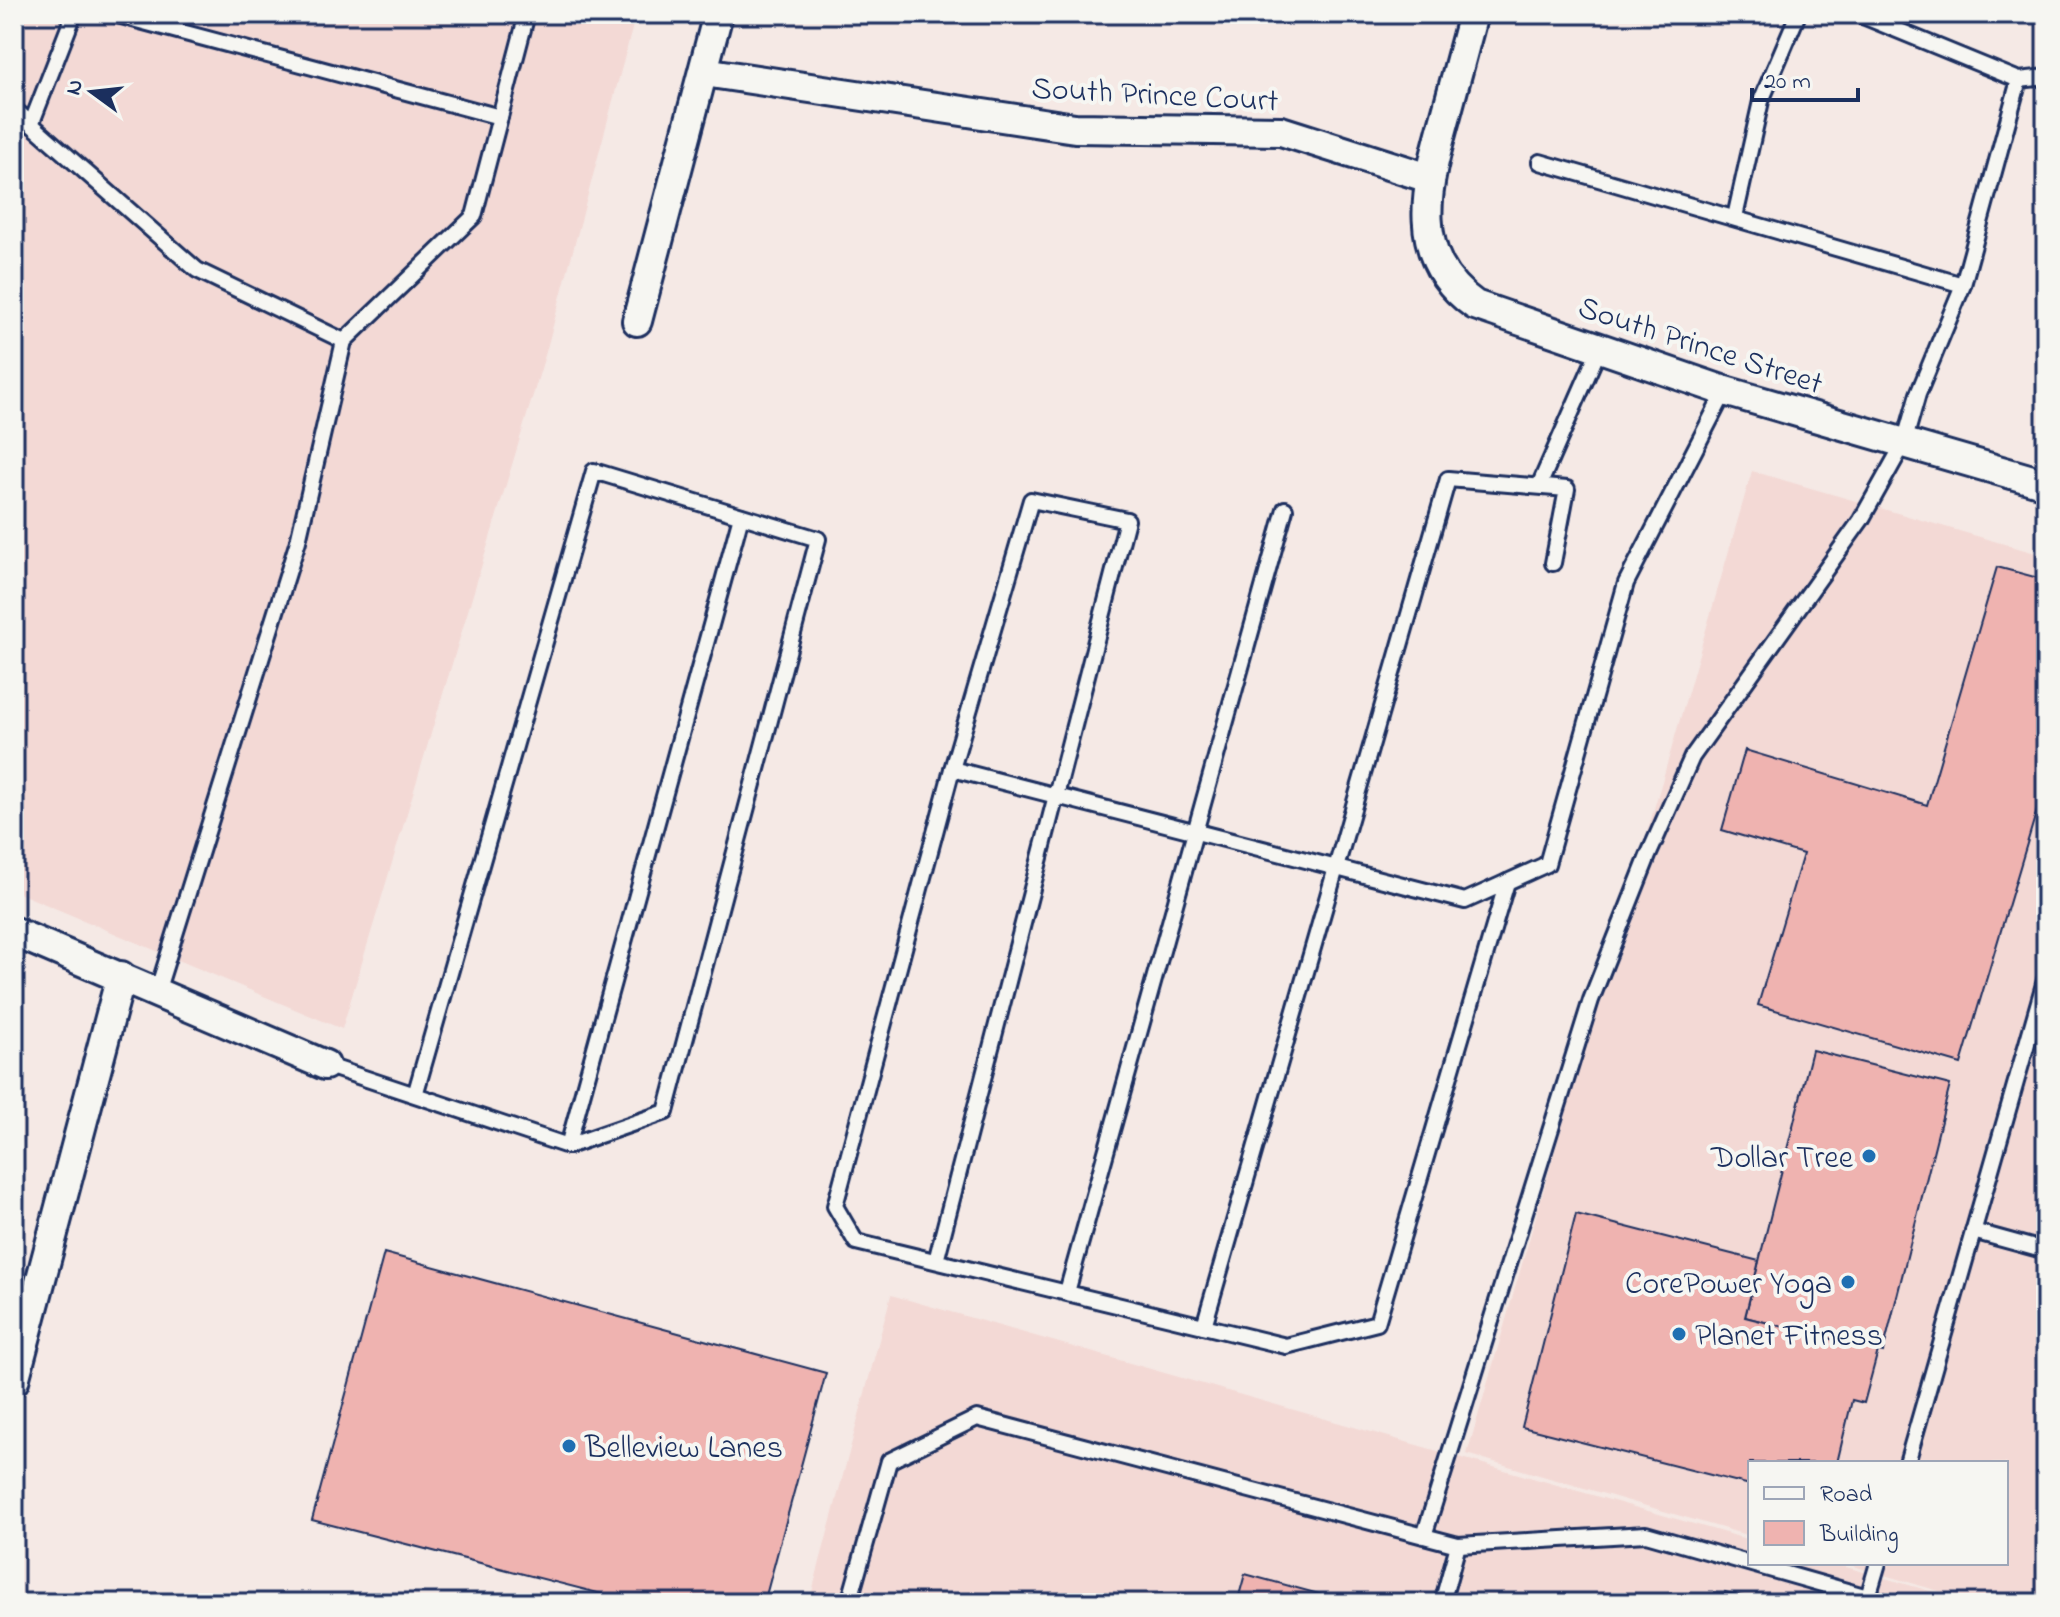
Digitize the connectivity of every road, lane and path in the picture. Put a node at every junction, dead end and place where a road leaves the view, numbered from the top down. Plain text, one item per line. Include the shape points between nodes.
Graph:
1 (74, 14) edge
2 (114, 14) edge
3 (527, 14) edge
4 (718, 14) edge
5 (1473, 14) edge
6 (1798, 14) edge
7 (1858, 14) edge
8 (704, 72) junction
9 (2046, 77) edge
10 (2019, 80) junction
11 (14, 109) edge
12 (500, 117) junction
13 (32, 122) junction
14 (1540, 162) dead end
15 (1429, 178) junction
16 (1735, 217) junction
17 (1963, 285) junction
18 (637, 321) dead end
19 (344, 341) junction
20 (1600, 347) junction
21 (1725, 391) junction
22 (1904, 443) junction
23 (2046, 484) edge
24 (1539, 486) junction
25 (1285, 509) dead end
26 (741, 516) junction
27 (1553, 563) dead end
28 (952, 769) junction
29 (1058, 796) junction
30 (1197, 832) junction
31 (1336, 868) junction
32 (1507, 882) junction
33 (14, 932) edge
34 (121, 976) junction
35 (2046, 977) edge
36 (157, 992) junction
37 (325, 1065) joint
38 (415, 1095) junction
39 (568, 1146) junction
40 (1973, 1231) junction
41 (2046, 1251) edge
42 (936, 1261) junction
43 (1067, 1292) junction
44 (1204, 1326) junction
45 (14, 1381) edge
46 (1908, 1461) edge
47 (1424, 1536) junction
48 (1458, 1545) junction
49 (1748, 1563) edge
50 (1755, 1565) edge
51 (1877, 1565) edge
52 (1868, 1597) junction
53 (849, 1603) edge
54 (1442, 1603) edge
55 (1889, 1603) edge

1 - 13 lane
2 - 12 lane
3 - 12 lane
4 - 8 street
5 - 15 street
6 - 16 lane via 1761,101
7 - 10 lane
8 - 15 street, South Prince Court via 1075,128 1281,131
8 - 18 street
9 - 10 lane
10 - 17 lane
11 - 13 lane
12 - 19 lane via 474,216
13 - 19 lane via 197,270
14 - 16 lane
15 - 20 street, South Prince Street via 1426,222 1432,251 1455,291 1475,305
16 - 17 lane
17 - 22 lane via 1918,394
19 - 36 lane via 298,541
20 - 21 street, South Prince Street
20 - 24 lane
21 - 22 street, South Prince Street
21 - 32 lane via 1626,583 1547,864
22 - 23 street, South Prince Street
22 - 47 lane via 1861,520 1692,757 1654,842 1591,1000
24 - 27 lane via 1567,489
24 - 31 lane via 1448,479
25 - 30 lane
26 - 38 lane via 594,471
26 - 39 lane
26 - 39 lane via 818,539 666,1112
28 - 29 lane
28 - 29 lane via 1031,500 1127,520
28 - 42 lane via 835,1206 856,1242
29 - 30 lane
29 - 42 lane
30 - 31 lane
30 - 43 lane
31 - 32 lane via 1465,901
31 - 44 lane
32 - 44 lane via 1377,1323 1286,1346
33 - 34 street
34 - 36 street
34 - 45 street
35 - 40 lane
36 - 37 street
37 - 38 lane
38 - 39 lane
40 - 41 lane
40 - 46 lane
42 - 43 lane
43 - 44 lane
47 - 48 lane
47 - 53 lane via 977,1418 889,1461
48 - 49 lane via 1646,1534
48 - 54 lane
50 - 52 lane
51 - 52 lane
52 - 55 lane

